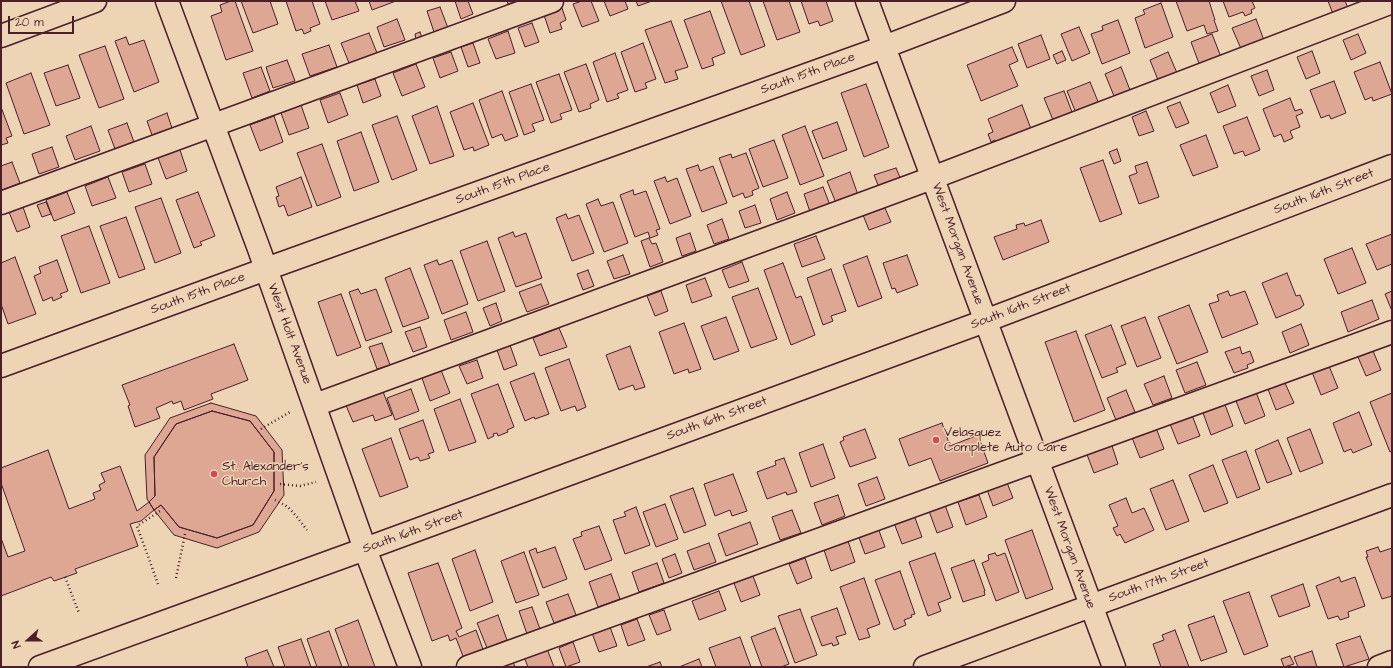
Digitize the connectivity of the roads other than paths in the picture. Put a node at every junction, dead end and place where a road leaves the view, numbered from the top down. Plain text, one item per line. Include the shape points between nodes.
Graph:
1 (95, 1) edge
2 (167, 1) edge
3 (552, 1) edge
4 (867, 1) edge
5 (1004, 1) edge
6 (1392, 2) edge
7 (1, 36) edge
8 (884, 47) junction
9 (213, 126) junction
10 (1392, 166) edge
11 (932, 178) junction
12 (1, 204) edge
13 (266, 269) junction
14 (985, 321) junction
15 (1392, 332) edge
16 (1, 366) edge
17 (315, 405) junction
18 (1036, 460) junction
19 (1392, 496) edge
20 (365, 550) junction
21 (1091, 605) junction
22 (1392, 662) edge
23 (40, 667) edge
24 (410, 667) edge
25 (468, 667) edge
26 (925, 667) edge
27 (1114, 667) edge
28 (1379, 667) edge

1 - 7 street
2 - 9 street, West Holt Avenue
3 - 9 street
4 - 8 street, West Morgan Avenue
5 - 8 street, South 15th Place
6 - 11 street
8 - 11 street, West Morgan Avenue
8 - 13 street, South 15th Place
9 - 12 street
9 - 13 street, West Holt Avenue
10 - 14 street, South 16th Street
11 - 14 street, West Morgan Avenue
11 - 17 street
13 - 16 street, South 15th Place
13 - 17 street, West Holt Avenue
14 - 18 street, West Morgan Avenue
14 - 20 street, South 16th Street
15 - 18 street
17 - 20 street, West Holt Avenue
18 - 21 street, West Morgan Avenue
18 - 25 street
19 - 21 street, South 17th Street
20 - 23 street, South 16th Street
20 - 24 street, West Holt Avenue
21 - 26 street, South 17th Street
21 - 27 street, West Morgan Avenue
22 - 28 street

